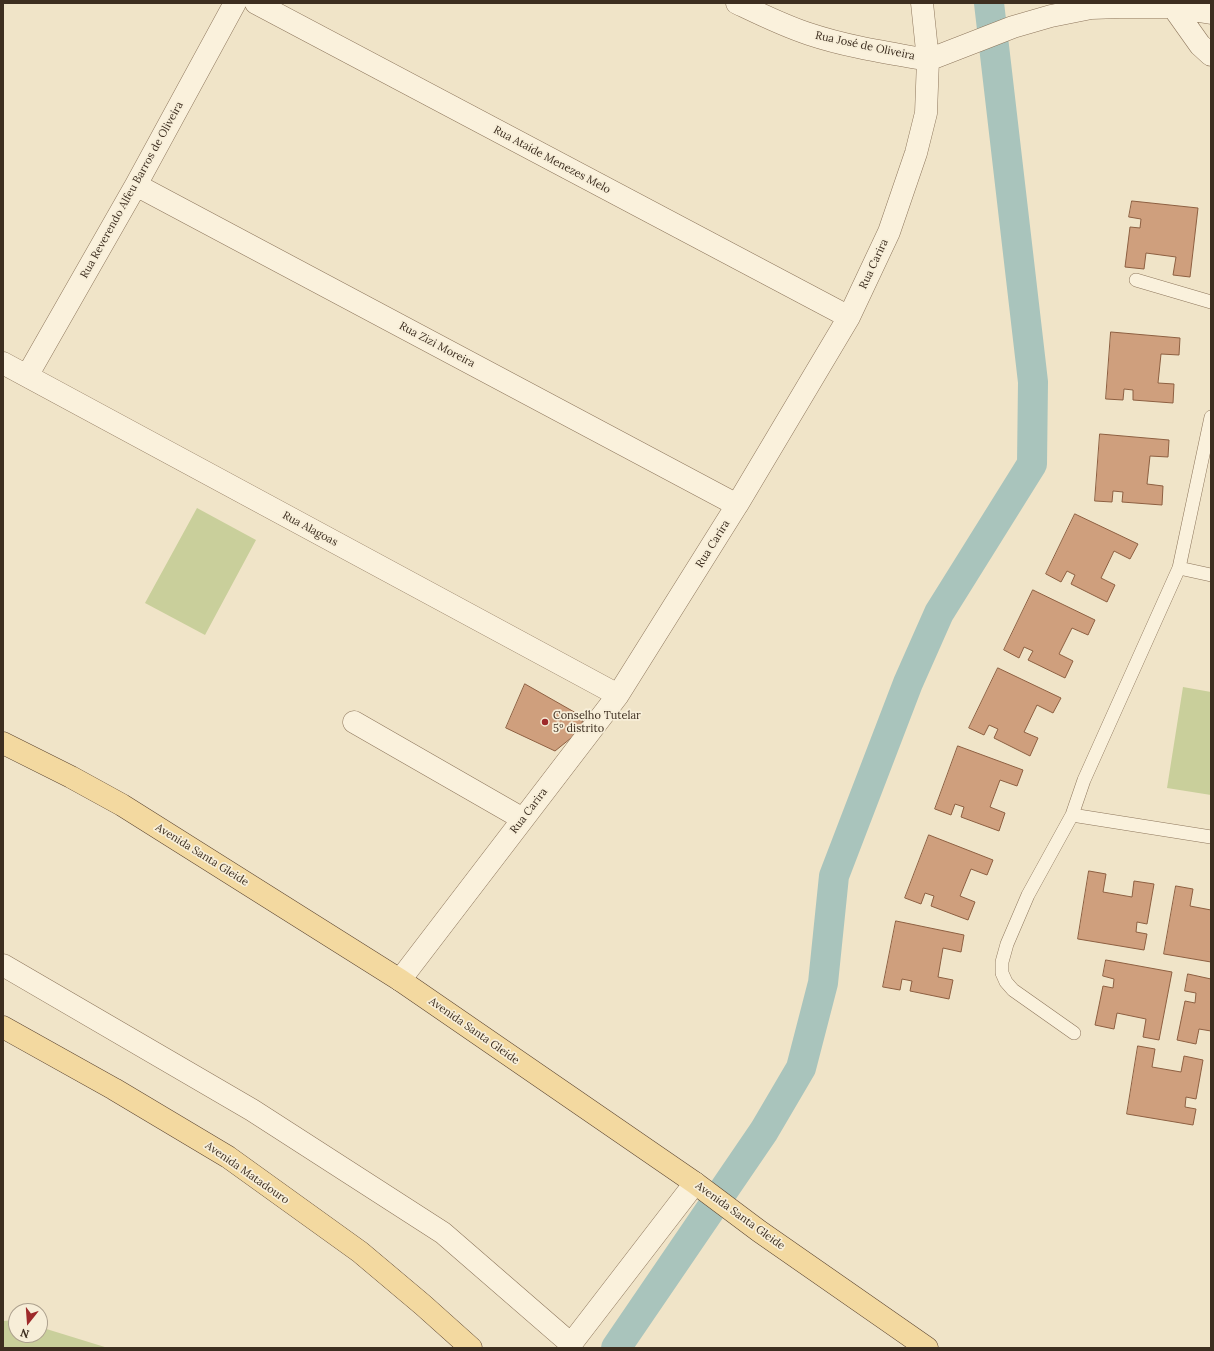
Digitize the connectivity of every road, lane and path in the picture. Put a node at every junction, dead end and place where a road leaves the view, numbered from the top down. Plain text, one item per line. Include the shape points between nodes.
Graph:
1 (235, 3) edge
2 (256, 3) edge
3 (737, 3) edge
4 (922, 3) edge
5 (1173, 7) junction
6 (1049, 9) edge
7 (1211, 13) edge
8 (1211, 24) edge
9 (1205, 50) edge
10 (928, 60) junction
11 (136, 185) junction
12 (1136, 280) dead end
13 (1211, 302) edge
14 (849, 317) junction
15 (3, 363) edge
16 (28, 376) junction
17 (1211, 417) edge
18 (737, 506) junction
19 (1179, 568) junction
20 (1211, 575) edge
21 (618, 695) junction
22 (354, 722) dead end
23 (3, 743) edge
24 (1072, 815) junction
25 (523, 819) junction
26 (1211, 837) edge
27 (3, 965) edge
28 (400, 980) junction
29 (3, 1027) edge
30 (1074, 1033) dead end
31 (698, 1185) junction
32 (471, 1348) edge
33 (927, 1348) edge

1 - 11 street, Rua Reverendo Alfeu Barros de Oliveira
2 - 14 street, Rua Ataíde Menezes Melo
3 - 10 street, Rua José de Oliveira via 809,34 847,45
4 - 10 street, Rua Carira
5 - 6 street
5 - 7 street
5 - 9 street
6 - 10 street via 1013,27
8 - 9 street
10 - 14 street, Rua Carira via 926,113 916,153 889,232
11 - 16 street, Rua Reverendo Alfeu Barros de Oliveira
11 - 18 street, Rua Zizi Moreira
12 - 13 lane
14 - 18 street, Rua Carira
15 - 16 street, Rua Alagoas
16 - 21 street, Rua Alagoas
17 - 19 lane
18 - 21 street, Rua Carira
19 - 20 lane
19 - 24 lane via 1084,780
21 - 25 street, Rua Carira
22 - 25 street
23 - 28 main road, Avenida Santa Gleide via 122,805
24 - 26 lane
24 - 30 lane via 1028,895 1007,944 1002,973 1013,990
25 - 28 street, Rua Carira
27 - 31 street via 252,1110 443,1233 572,1344
28 - 31 main road, Avenida Santa Gleide
29 - 32 main road, Avenida Matadouro via 228,1157 360,1252
31 - 33 main road, Avenida Santa Gleide via 759,1231

